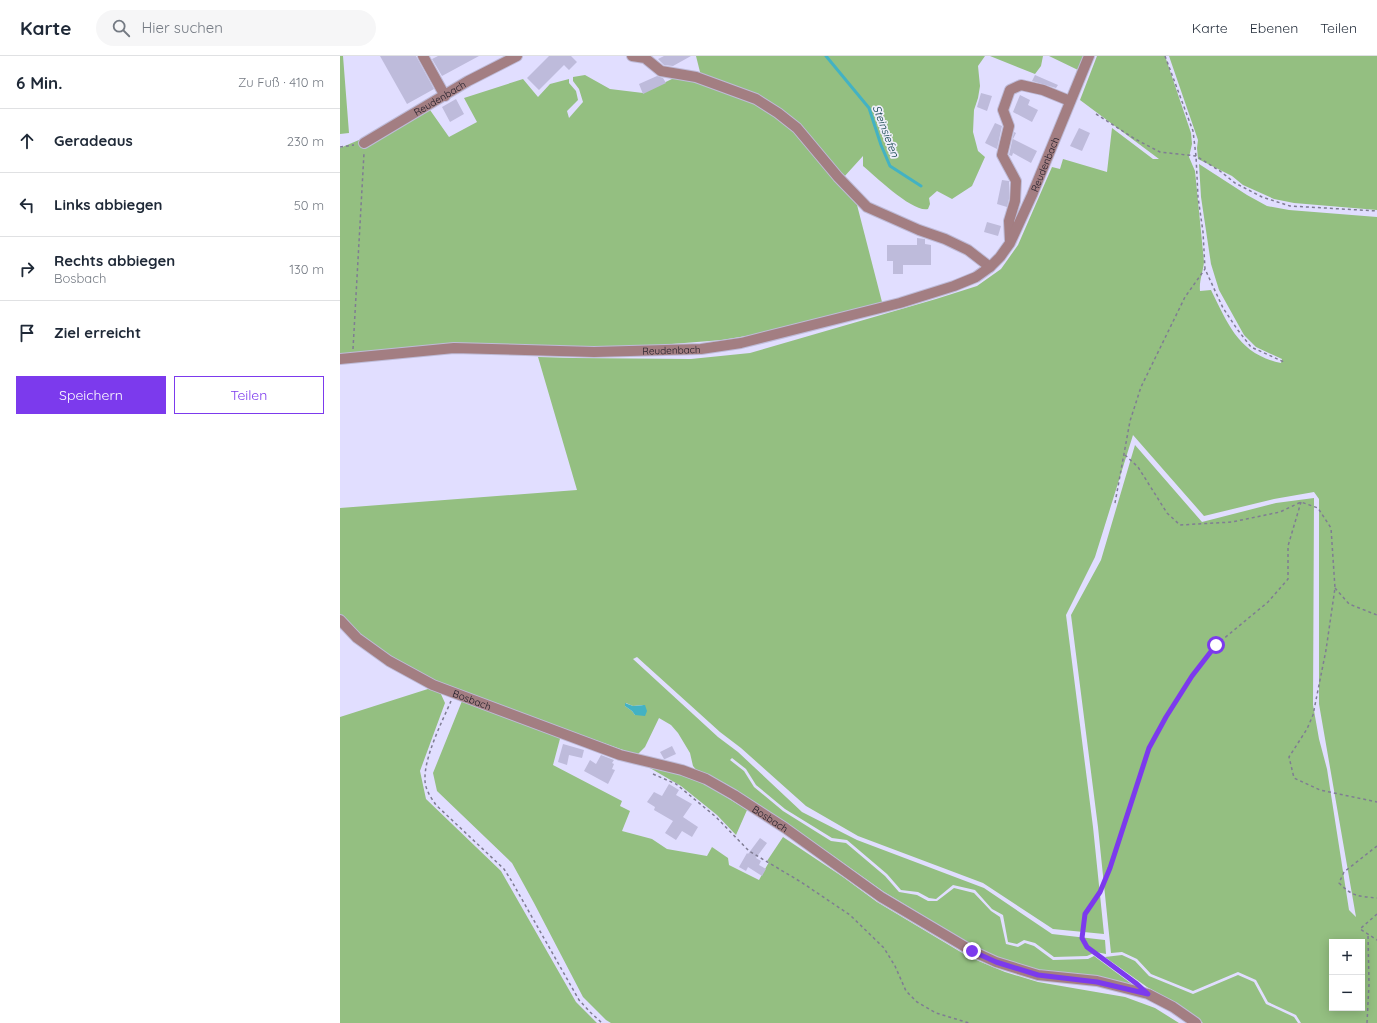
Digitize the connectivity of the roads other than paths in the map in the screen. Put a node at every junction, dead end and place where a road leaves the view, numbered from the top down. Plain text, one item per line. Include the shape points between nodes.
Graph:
1 (423, 56) edge
2 (516, 56) edge
3 (632, 56) edge
4 (1089, 56) edge
5 (445, 96) junction
6 (1070, 101) junction
7 (364, 143) road end
8 (1010, 243) junction
9 (990, 267) junction
10 (340, 358) edge
11 (340, 620) edge
12 (1196, 1023) edge

1 - 5 street
2 - 5 street, Reudenbach
3 - 9 street via 645,58 661,71 696,77 756,99 797,128 868,207 919,230 945,238 968,250
4 - 6 street, Reudenbach
5 - 7 street, Reudenbach
6 - 8 street, Reudenbach
6 - 8 street via 1043,90 1021,85 1010,90 1003,110 1009,126 1002,155 1016,181 1015,201 1009,221
8 - 9 street, Reudenbach
9 - 10 street, Reudenbach via 976,278 900,303 741,343 701,349 594,352 454,348
11 - 12 street, Bosbach via 357,638 389,661 432,685 620,756 682,770 706,779 785,828 881,897 972,951 996,962 1038,975 1097,982 1148,994

